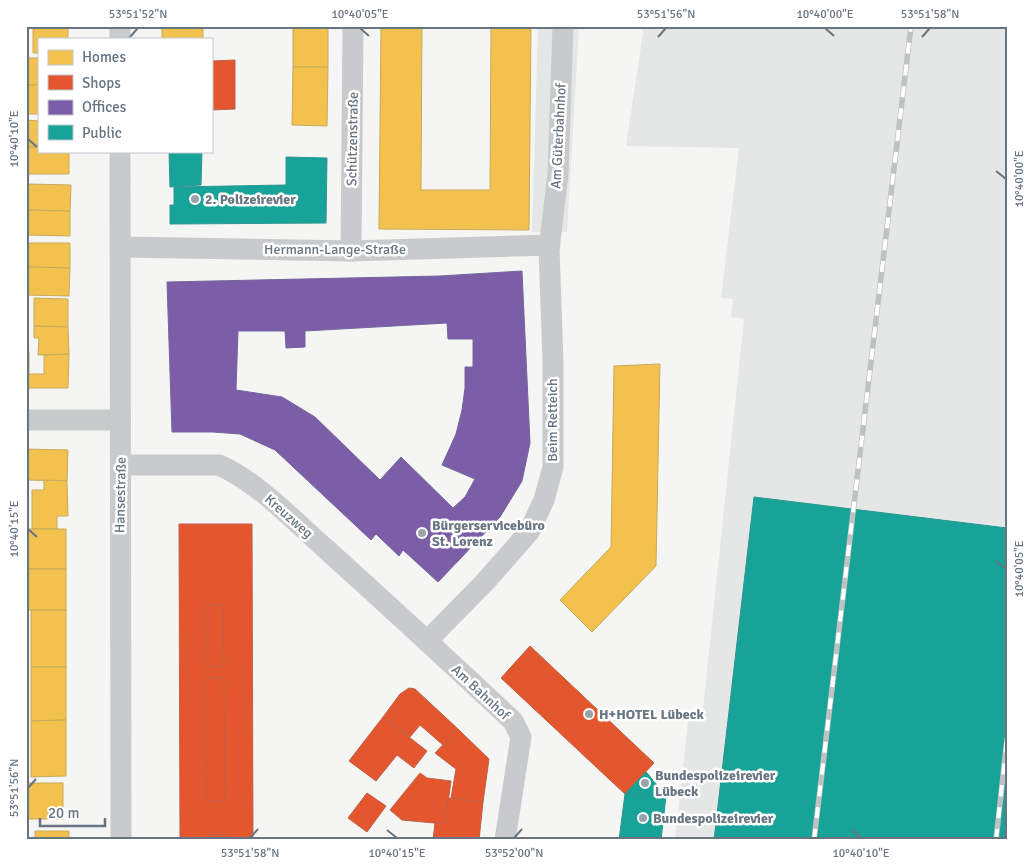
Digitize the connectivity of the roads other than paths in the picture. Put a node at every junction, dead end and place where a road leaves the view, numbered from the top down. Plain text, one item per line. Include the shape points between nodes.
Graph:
1 (352, 26) edge
2 (563, 26) edge
3 (120, 152) edge
4 (550, 245) junction
5 (121, 247) junction
6 (351, 251) junction
7 (26, 420) edge
8 (120, 420) junction
9 (120, 465) junction
10 (426, 641) junction
11 (121, 840) edge
12 (506, 840) edge

1 - 6 street, Schützenstraße
2 - 4 street, Am Güterbahnhof via 558,174
3 - 5 street, Hansestraße
4 - 6 street, Hermann-Lange-Straße
4 - 10 street, Beim Retteich via 553,467 544,500 518,547
5 - 6 street, Hermann-Lange-Straße
5 - 8 street, Hansestraße
7 - 8 street
8 - 9 street, Hansestraße
9 - 10 street, Kreuzweg via 219,465 234,471 298,524
9 - 11 street, Hansestraße
10 - 12 street, Am Bahnhof via 518,728 521,744

